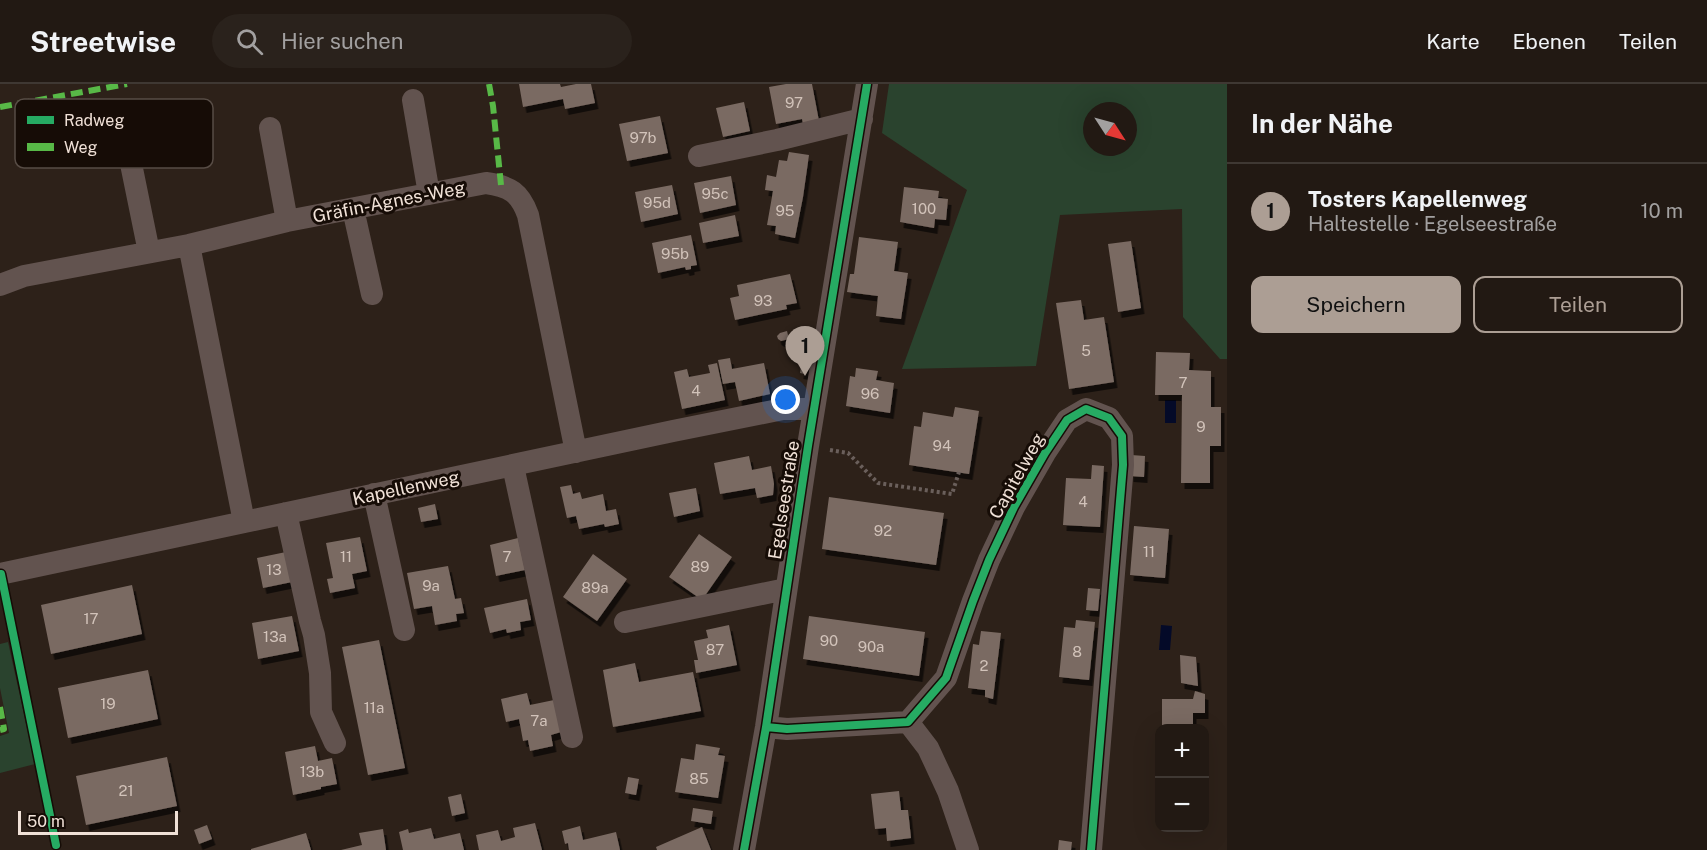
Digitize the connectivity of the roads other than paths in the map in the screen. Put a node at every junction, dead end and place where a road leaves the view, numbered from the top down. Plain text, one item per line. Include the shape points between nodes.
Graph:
1 (867, 84) edge
2 (413, 100) dead end
3 (862, 119) junction
4 (270, 128) dead end
5 (699, 156) dead end
6 (132, 168) edge
7 (429, 194) junction
8 (353, 209) junction
9 (287, 221) junction
10 (189, 245) junction
11 (149, 252) junction
12 (0, 285) edge
13 (372, 294) dead end
14 (814, 409) junction
15 (576, 452) junction
16 (513, 466) junction
17 (374, 494) junction
18 (286, 513) junction
19 (244, 522) junction
20 (0, 574) edge
21 (786, 589) junction
22 (625, 622) dead end
23 (404, 630) dead end
24 (909, 722) junction
25 (766, 727) junction
26 (572, 737) dead end
27 (335, 743) dead end
28 (744, 850) edge
29 (968, 850) edge
30 (1091, 850) edge

1 - 3 street, Egelseestraße
2 - 7 street
3 - 5 street
3 - 14 street, Egelseestraße
4 - 9 street
6 - 11 street
7 - 8 street, Gräfin-Agnes-Weg
7 - 15 street, Gräfin-Agnes-Weg via 486,183 513,191 523,202
8 - 9 street, Gräfin-Agnes-Weg
8 - 13 street
9 - 10 street, Gräfin-Agnes-Weg
10 - 11 street, Gräfin-Agnes-Weg
10 - 19 street
11 - 12 street, Gräfin-Agnes-Weg via 24,276
14 - 15 street, Kapellenweg via 783,409
14 - 21 street, Egelseestraße
15 - 16 street, Kapellenweg
16 - 17 street, Kapellenweg
16 - 26 street
17 - 18 street, Kapellenweg
17 - 23 street
18 - 19 street, Kapellenweg
18 - 27 street via 314,635 321,712
19 - 20 street, Kapellenweg
21 - 22 street
21 - 25 street, Egelseestraße
24 - 25 street
24 - 29 street via 928,748 948,791
24 - 30 street, Capitelweg via 946,678 989,560 1045,453 1067,420 1086,410 1109,418 1122,436 1123,465
25 - 28 street, Egelseestraße

